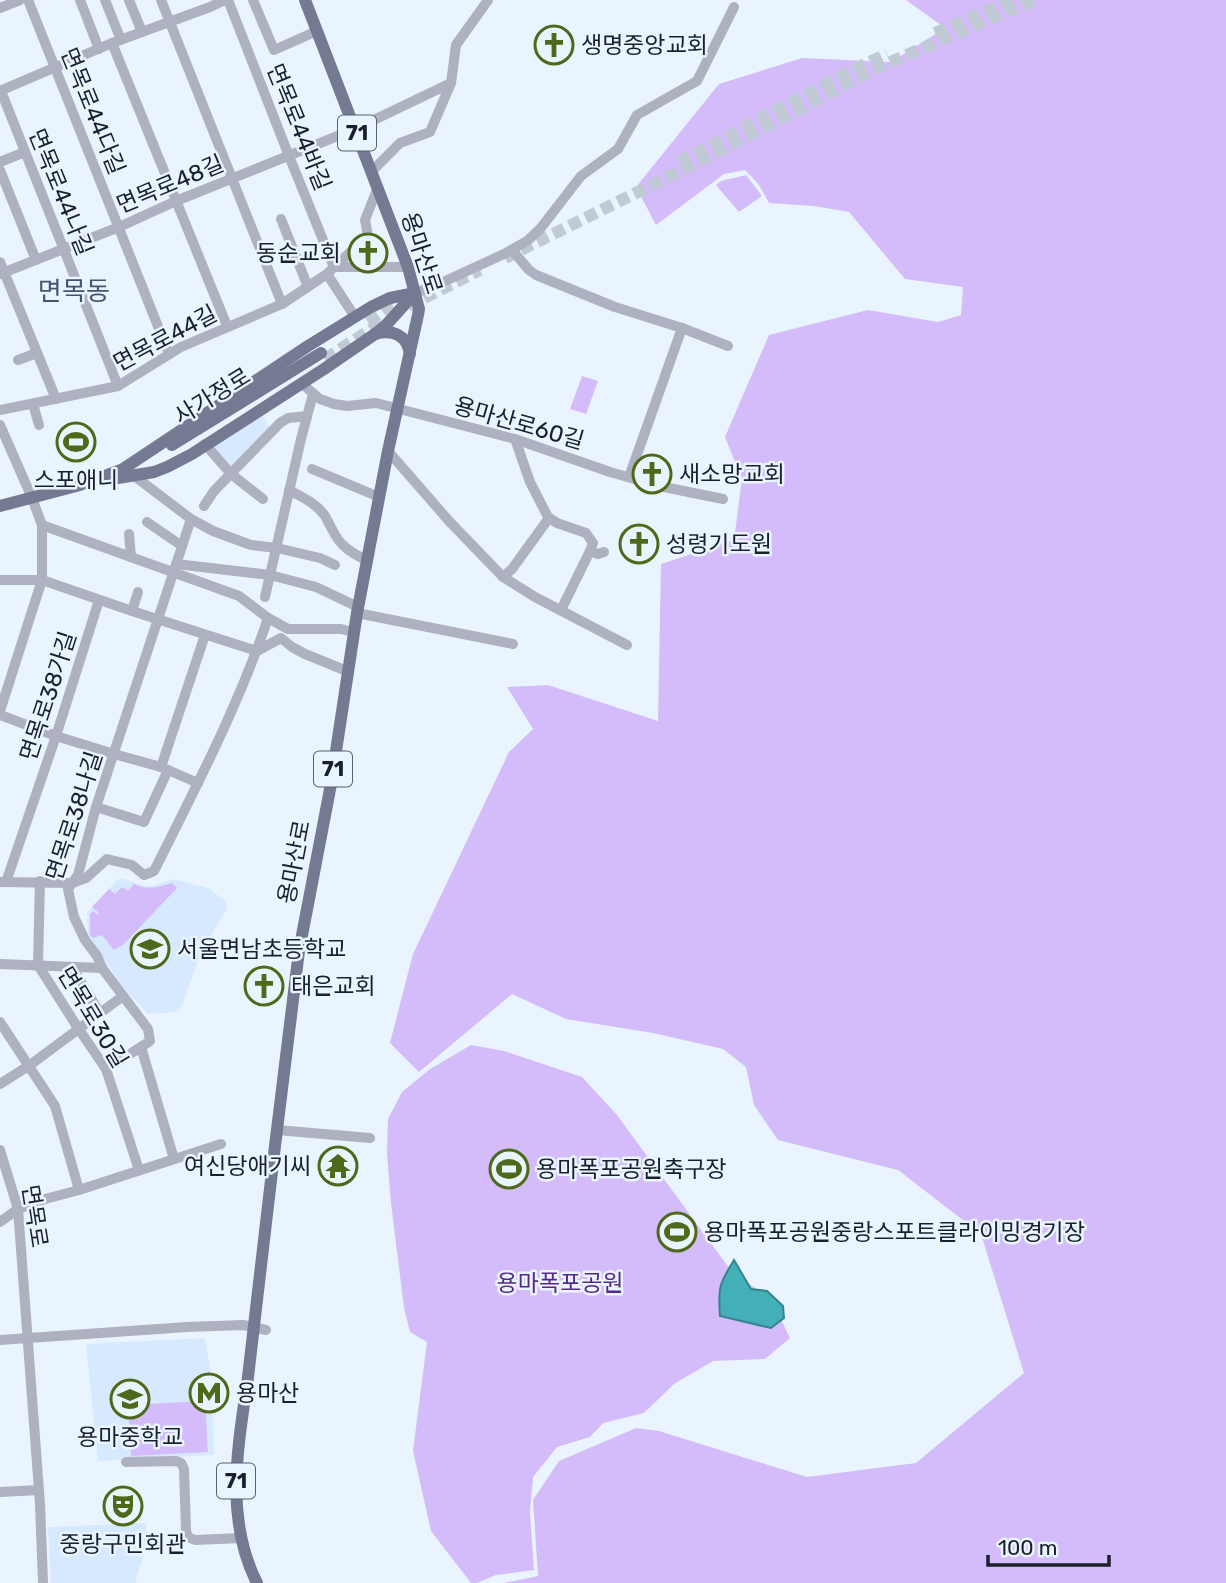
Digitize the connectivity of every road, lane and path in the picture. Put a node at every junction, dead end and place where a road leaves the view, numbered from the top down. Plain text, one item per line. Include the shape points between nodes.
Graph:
1 (20, 0) edge
2 (28, 0) edge
3 (80, 0) edge
4 (105, 0) edge
5 (130, 0) edge
6 (161, 0) edge
7 (226, 0) edge
8 (253, 0) edge
9 (305, 0) edge
10 (488, 0) edge
11 (209, 4) edge
12 (734, 7) dead end
13 (0, 8) edge
14 (170, 22) junction
15 (317, 31) junction
16 (142, 32) junction
17 (117, 42) junction
18 (99, 49) junction
19 (55, 68) junction
20 (451, 83) junction
21 (0, 91) edge
22 (355, 129) junction
23 (25, 152) junction
24 (289, 156) junction
25 (0, 162) edge
26 (0, 170) edge
27 (372, 171) junction
28 (232, 179) junction
29 (378, 187) junction
30 (176, 201) junction
31 (281, 219) dead end
32 (118, 227) junction
33 (63, 249) junction
34 (512, 250) junction
35 (36, 260) junction
36 (408, 267) junction
37 (1, 269) edge
38 (331, 271) junction
39 (308, 286) junction
40 (415, 293) junction
41 (282, 304) junction
42 (371, 307) junction
43 (355, 317) junction
44 (227, 326) junction
45 (682, 328) junction
46 (379, 330) junction
47 (728, 346) dead end
48 (37, 353) junction
49 (169, 354) junction
50 (410, 355) junction
51 (323, 356) tunnel mouth
52 (18, 360) dead end
53 (301, 383) junction
54 (118, 386) junction
55 (313, 394) junction
56 (56, 399) junction
57 (33, 404) junction
58 (398, 409) junction
59 (0, 410) edge
60 (307, 416) junction
61 (0, 425) edge
62 (39, 425) dead end
63 (515, 439) junction
64 (205, 444) junction
65 (388, 451) junction
66 (312, 469) dead end
67 (132, 472) junction
68 (231, 474) junction
69 (629, 477) junction
70 (289, 490) junction
71 (379, 497) junction
72 (32, 498) junction
73 (263, 499) dead end
74 (723, 499) dead end
75 (0, 506) edge
76 (204, 506) dead end
77 (549, 518) junction
78 (191, 519) junction
79 (147, 522) dead end
80 (42, 525) junction
81 (129, 534) dead end
82 (182, 546) junction
83 (277, 548) junction
84 (590, 551) junction
85 (604, 552) dead end
86 (131, 557) junction
87 (366, 560) junction
88 (335, 565) dead end
89 (175, 568) junction
90 (270, 575) junction
91 (503, 577) junction
92 (0, 580) edge
93 (42, 580) junction
94 (138, 592) dead end
95 (265, 597) dead end
96 (99, 600) junction
97 (357, 610) junction
98 (561, 610) junction
99 (132, 611) junction
100 (268, 618) junction
101 (156, 620) junction
102 (353, 632) junction
103 (205, 635) junction
104 (513, 644) dead end
105 (627, 645) dead end
106 (257, 651) junction
107 (347, 671) junction
108 (0, 713) edge
109 (56, 736) junction
110 (114, 754) junction
111 (164, 768) junction
112 (198, 783) junction
113 (96, 807) junction
114 (40, 881) junction
115 (3, 882) edge
116 (72, 883) junction
117 (0, 964) edge
118 (38, 965) junction
119 (72, 967) junction
120 (102, 968) junction
121 (123, 996) junction
122 (100, 1013) junction
123 (0, 1023) edge
124 (78, 1028) junction
125 (141, 1047) junction
126 (30, 1065) junction
127 (106, 1069) junction
128 (0, 1084) edge
129 (277, 1130) junction
130 (370, 1138) dead end
131 (221, 1144) dead end
132 (0, 1150) edge
133 (174, 1159) junction
134 (139, 1170) junction
135 (79, 1190) junction
136 (18, 1209) junction
137 (0, 1222) edge
138 (266, 1329) dead end
139 (27, 1338) junction
140 (0, 1340) edge
141 (126, 1462) dead end
142 (39, 1490) junction
143 (0, 1492) edge
144 (241, 1538) junction
145 (43, 1583) edge
146 (257, 1583) edge

1 - 13 street
2 - 19 street, 면목로44다길
3 - 18 street
4 - 17 street
5 - 16 street
6 - 14 street
7 - 11 street
7 - 24 street, 면목로44바길
8 - 15 street via 274,50
9 - 15 main road, 용마산로 / 71
10 - 20 street via 456,45
11 - 14 street
12 - 34 street via 697,81 637,115 618,149 581,176 540,229
14 - 16 street
14 - 28 street
15 - 22 main road, 용마산로 / 71
16 - 17 street
17 - 18 street
17 - 30 street
18 - 19 street
19 - 21 street
19 - 32 street, 면목로44다길
20 - 22 street, 면목로48길
20 - 27 street via 430,132 400,143
21 - 23 street, 면목로44나길
22 - 24 street, 면목로48길
22 - 27 main road, 용마산로 / 71
23 - 25 street
23 - 33 street, 면목로44나길
24 - 28 street, 면목로48길
24 - 38 street, 면목로44바길
26 - 35 street
27 - 29 main road, 용마산로 / 71
28 - 30 street, 면목로48길
28 - 41 street
29 - 36 main road, 용마산로 / 71
29 - 38 street, 용마산로 via 365,220 368,236
30 - 32 street, 면목로48길
30 - 44 street
31 - 39 street
32 - 33 street, 면목로48길
32 - 49 street, 면목로44다길
33 - 35 street, 면목로48길
33 - 54 street, 면목로44나길
34 - 40 street
34 - 45 street via 536,275
35 - 37 street, 면목로48길
36 - 38 street
36 - 40 main road, 용마산로 / 71
37 - 48 street
38 - 39 street, 면목로44길
38 - 43 street
39 - 41 street, 면목로44길
40 - 42 main road
40 - 46 main road
40 - 50 main road, 용마산로 / 71 via 419,312
41 - 44 street, 면목로44길
42 - 43 main road
42 - 46 main road via 385,313 386,321
43 - 67 main road via 263,375
44 - 49 street, 면목로44길
45 - 47 street
45 - 69 street
46 - 50 main road via 400,337
46 - 53 main road
48 - 52 street
48 - 56 street
49 - 54 street, 면목로44길
50 - 58 main road, 용마산로 / 71
51 - 67 main road, 사가정로 via 202,440
53 - 55 street
53 - 64 main road
54 - 56 street, 면목로44길
55 - 58 street, 용마산로60길 via 334,404 376,403
55 - 60 street
56 - 57 street, 면목로44길
57 - 59 street, 면목로44길
57 - 62 street
58 - 63 street, 용마산로60길
58 - 65 main road, 용마산로 / 71
60 - 68 street via 283,421
60 - 70 street
61 - 72 street
63 - 69 street, 용마산로60길
63 - 77 street
64 - 67 main road via 154,472
64 - 68 street
65 - 71 main road, 용마산로 / 71
65 - 91 street
66 - 71 street
67 - 72 main road
67 - 78 street
68 - 73 street
68 - 76 street
69 - 74 street, 용마산로60길
70 - 83 street
70 - 87 street via 314,504 343,545
71 - 87 main road, 용마산로 / 71
72 - 75 main road
72 - 80 street
77 - 84 street via 587,534 593,544
77 - 91 street
78 - 82 street, 면목로38나길
78 - 83 street via 251,545
79 - 82 street
80 - 86 street
80 - 93 street
81 - 86 street
82 - 89 street, 면목로38나길
83 - 88 street
83 - 90 street
84 - 85 street
84 - 98 street
86 - 89 street
87 - 97 main road, 용마산로 / 71
89 - 90 street
89 - 100 street via 242,597
89 - 101 street, 면목로38나길
90 - 95 street
90 - 97 street via 316,587
91 - 98 street
92 - 93 street
93 - 96 street
93 - 108 street
94 - 99 street
96 - 99 street
96 - 109 street, 면목로38가길
97 - 102 main road, 용마산로 / 71
97 - 104 street
98 - 105 street
99 - 101 street
100 - 102 street via 288,629
100 - 106 street
101 - 103 street
101 - 110 street, 면목로38나길
102 - 107 main road, 용마산로 / 71
103 - 106 street
103 - 111 street
106 - 107 street via 281,638 305,654
106 - 112 street
107 - 129 main road, 용마산로 / 71 via 299,951
108 - 109 street
109 - 110 street
109 - 115 street, 면목로38가길
110 - 111 street
110 - 113 street, 면목로38나길
111 - 112 street
111 - 113 street via 144,822
112 - 116 street via 154,872 144,875 132,865 107,859 86,878
113 - 116 street, 면목로38나길
114 - 115 street
114 - 116 street
114 - 118 street, 면목로30길
116 - 120 street, 면목로38나길 via 68,892 74,917
117 - 118 street
118 - 119 street
118 - 124 street, 면목로30길
119 - 120 street
119 - 122 street
120 - 121 street, 면목로38나길
121 - 122 street
121 - 125 street, 면목로38나길 via 148,1029 150,1041
122 - 124 street
123 - 126 street
124 - 126 street
124 - 127 street, 면목로30길
125 - 127 street
125 - 133 street, 면목로38나길
126 - 128 street
126 - 135 street via 55,1106
127 - 134 street, 면목로30길
129 - 130 street
129 - 144 main road, 용마산로 / 71, bridge via 236,1464
131 - 133 street
132 - 136 street, 면목로
133 - 134 street
134 - 135 street
135 - 136 street
136 - 137 street
136 - 139 street, 면목로
138 - 139 street via 187,1327
139 - 140 street
139 - 142 street, 면목로
141 - 144 street via 181,1462 188,1537 195,1541
142 - 143 street
142 - 145 street, 면목로
144 - 146 main road, 용마산로 / 71

